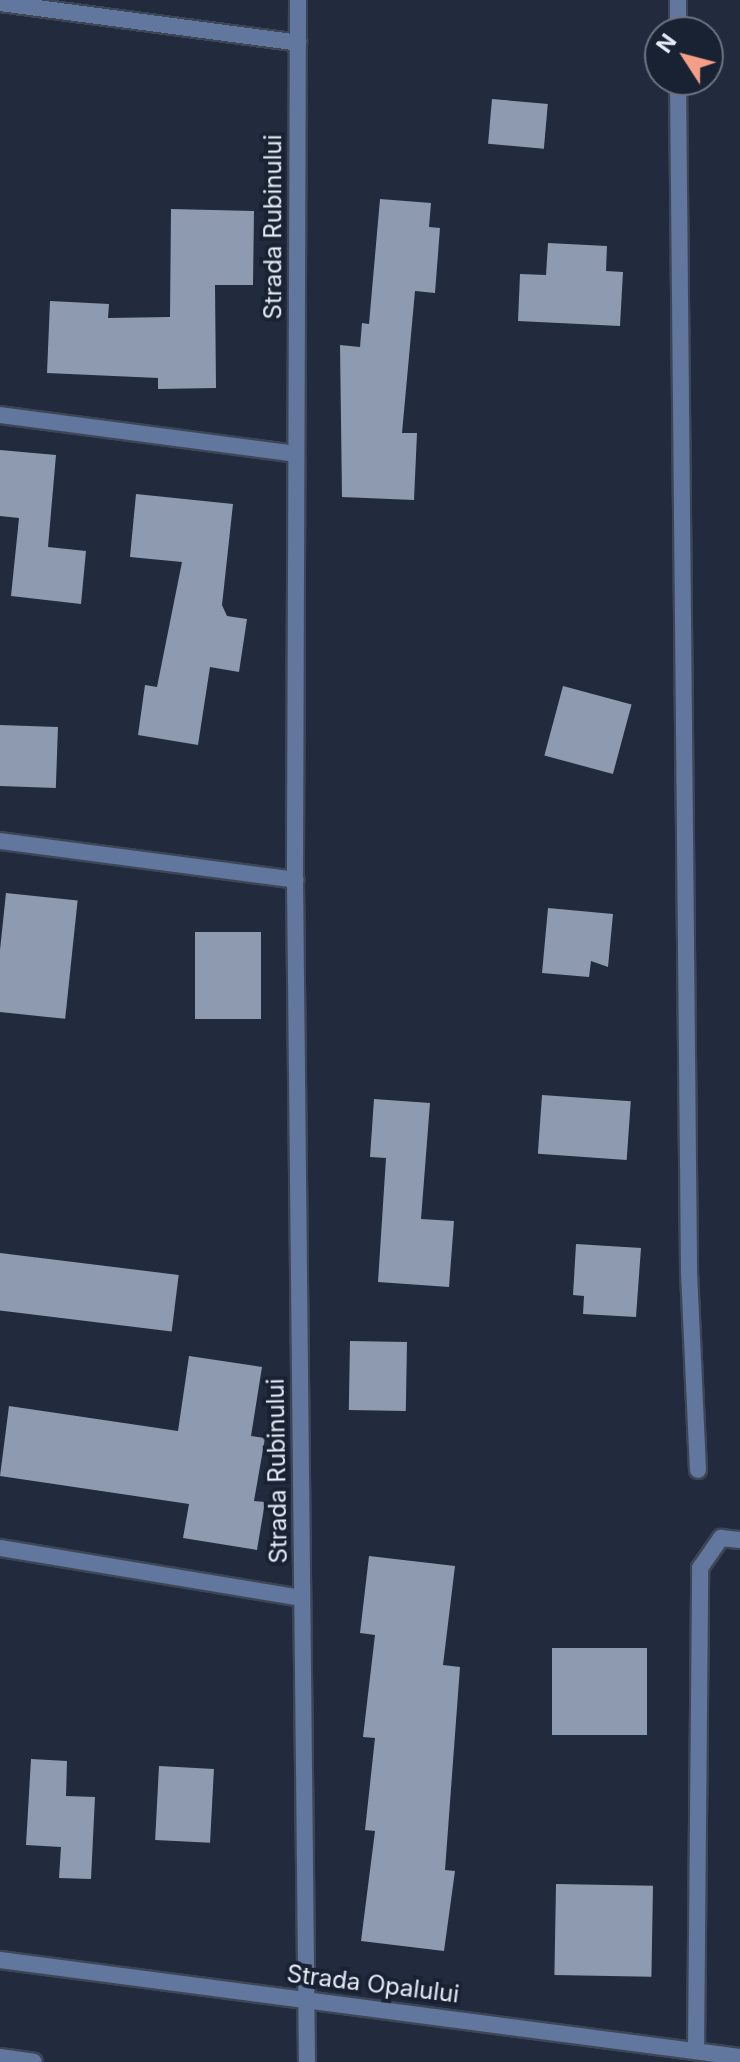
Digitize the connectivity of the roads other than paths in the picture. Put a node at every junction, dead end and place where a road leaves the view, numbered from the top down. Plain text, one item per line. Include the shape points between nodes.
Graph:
1 (298, 0) edge
2 (0, 3) edge
3 (298, 43) junction
4 (678, 96) edge
5 (0, 415) edge
6 (295, 454) junction
7 (0, 841) edge
8 (295, 880) junction
9 (698, 1470) dead end
10 (740, 1540) edge
11 (0, 1548) edge
12 (302, 1598) junction
13 (0, 1960) edge
14 (307, 1999) junction
15 (696, 2050) junction
16 (0, 2057) edge
17 (740, 2057) edge
18 (34, 2062) edge
19 (307, 2062) edge

1 - 3 street, Strada Rubinului
2 - 3 street
3 - 6 street, Strada Rubinului
4 - 9 street via 689,1272
5 - 6 street
6 - 8 street, Strada Rubinului
7 - 8 street
8 - 12 street, Strada Rubinului
10 - 15 street via 721,1538 700,1568
11 - 12 street
12 - 14 street, Strada Rubinului
13 - 14 street, Strada Opalului
14 - 15 street, Strada Opalului
14 - 19 street, Strada Rubinului
15 - 17 street, Strada Opalului
16 - 18 street

